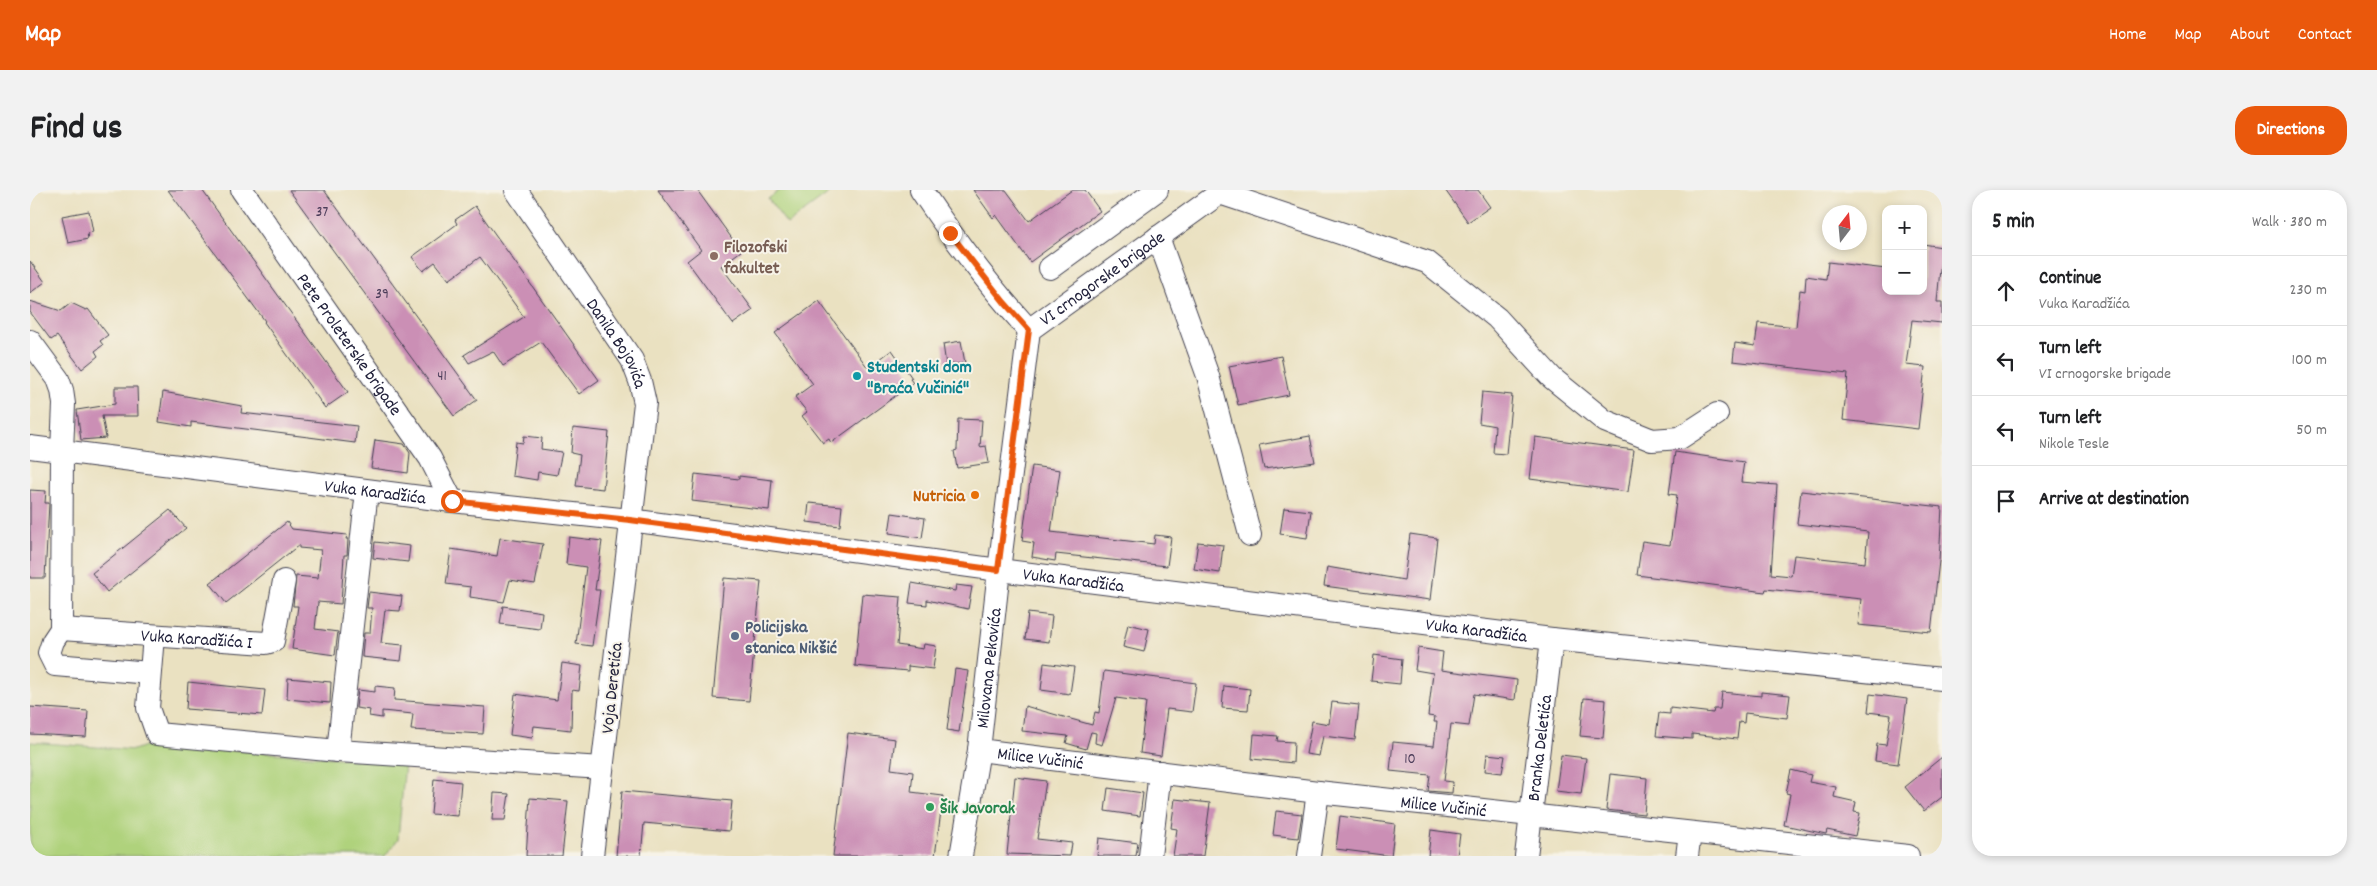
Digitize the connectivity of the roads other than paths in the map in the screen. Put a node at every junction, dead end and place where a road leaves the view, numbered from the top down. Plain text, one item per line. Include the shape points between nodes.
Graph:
1 (242, 190) edge
2 (516, 190) edge
3 (921, 190) edge
4 (1157, 190) edge
5 (1221, 191) edge
6 (1158, 237) junction
7 (1050, 268) dead end
8 (1029, 330) junction
9 (30, 341) edge
10 (1717, 414) dead end
11 (30, 447) edge
12 (62, 451) junction
13 (367, 491) junction
14 (452, 501) junction
15 (630, 520) junction
16 (1250, 536) dead end
17 (998, 570) junction
18 (284, 581) dead end
19 (61, 629) junction
20 (154, 636) junction
21 (1552, 640) junction
22 (40, 654) edge
23 (150, 673) junction
24 (1942, 679) edge
25 (979, 750) junction
26 (338, 751) junction
27 (602, 768) junction
28 (1160, 772) junction
29 (1318, 792) junction
30 (1532, 815) junction
31 (1690, 834) junction
32 (1852, 852) edge
33 (592, 856) edge
34 (961, 856) edge
35 (1150, 856) edge
36 (1309, 856) edge
37 (1526, 856) edge
38 (1687, 856) edge
39 (1908, 856) edge

1 - 14 street, Pete Proleterske brigade via 430,458
2 - 15 street, Danila Bojovića via 632,360 640,381 645,403
3 - 8 street via 956,241
4 - 7 street
5 - 6 street, VI crnogorske brigade
5 - 10 street via 1427,262 1497,318 1552,378 1606,421 1652,440 1670,439 1680,438
6 - 8 street, VI crnogorske brigade
6 - 16 street via 1208,376
8 - 17 street, VI crnogorske brigade
9 - 12 street via 58,379 62,390
11 - 12 street, Vuka Karadžića
12 - 13 street, Vuka Karadžića
12 - 19 street
13 - 14 street, Vuka Karadžića
13 - 26 street
14 - 15 street, Vuka Karadžića
15 - 17 street, Vuka Karadžića
15 - 27 street, Voja Deretića
17 - 21 street, Vuka Karadžića
17 - 25 street, Milovana Pekovića
18 - 20 street, Vuka Karadžića I via 273,641
19 - 20 street, Vuka Karadžića I
19 - 22 street
20 - 23 street
21 - 24 street, Vuka Karadžića
21 - 30 street, Branka Deletića
22 - 23 street via 55,665
23 - 26 street via 148,708 157,734
25 - 28 street, Milice Vučinić
25 - 34 street, Milovana Pekovića
26 - 27 street
27 - 33 street, Voja Deretića
28 - 29 street, Milice Vučinić
28 - 35 street
29 - 30 street, Milice Vučinić
29 - 36 street
30 - 31 street, Milice Vučinić
30 - 37 street, Branka Deletića
31 - 32 street, Milice Vučinić
31 - 38 street
32 - 39 street, Milice Vučinić

